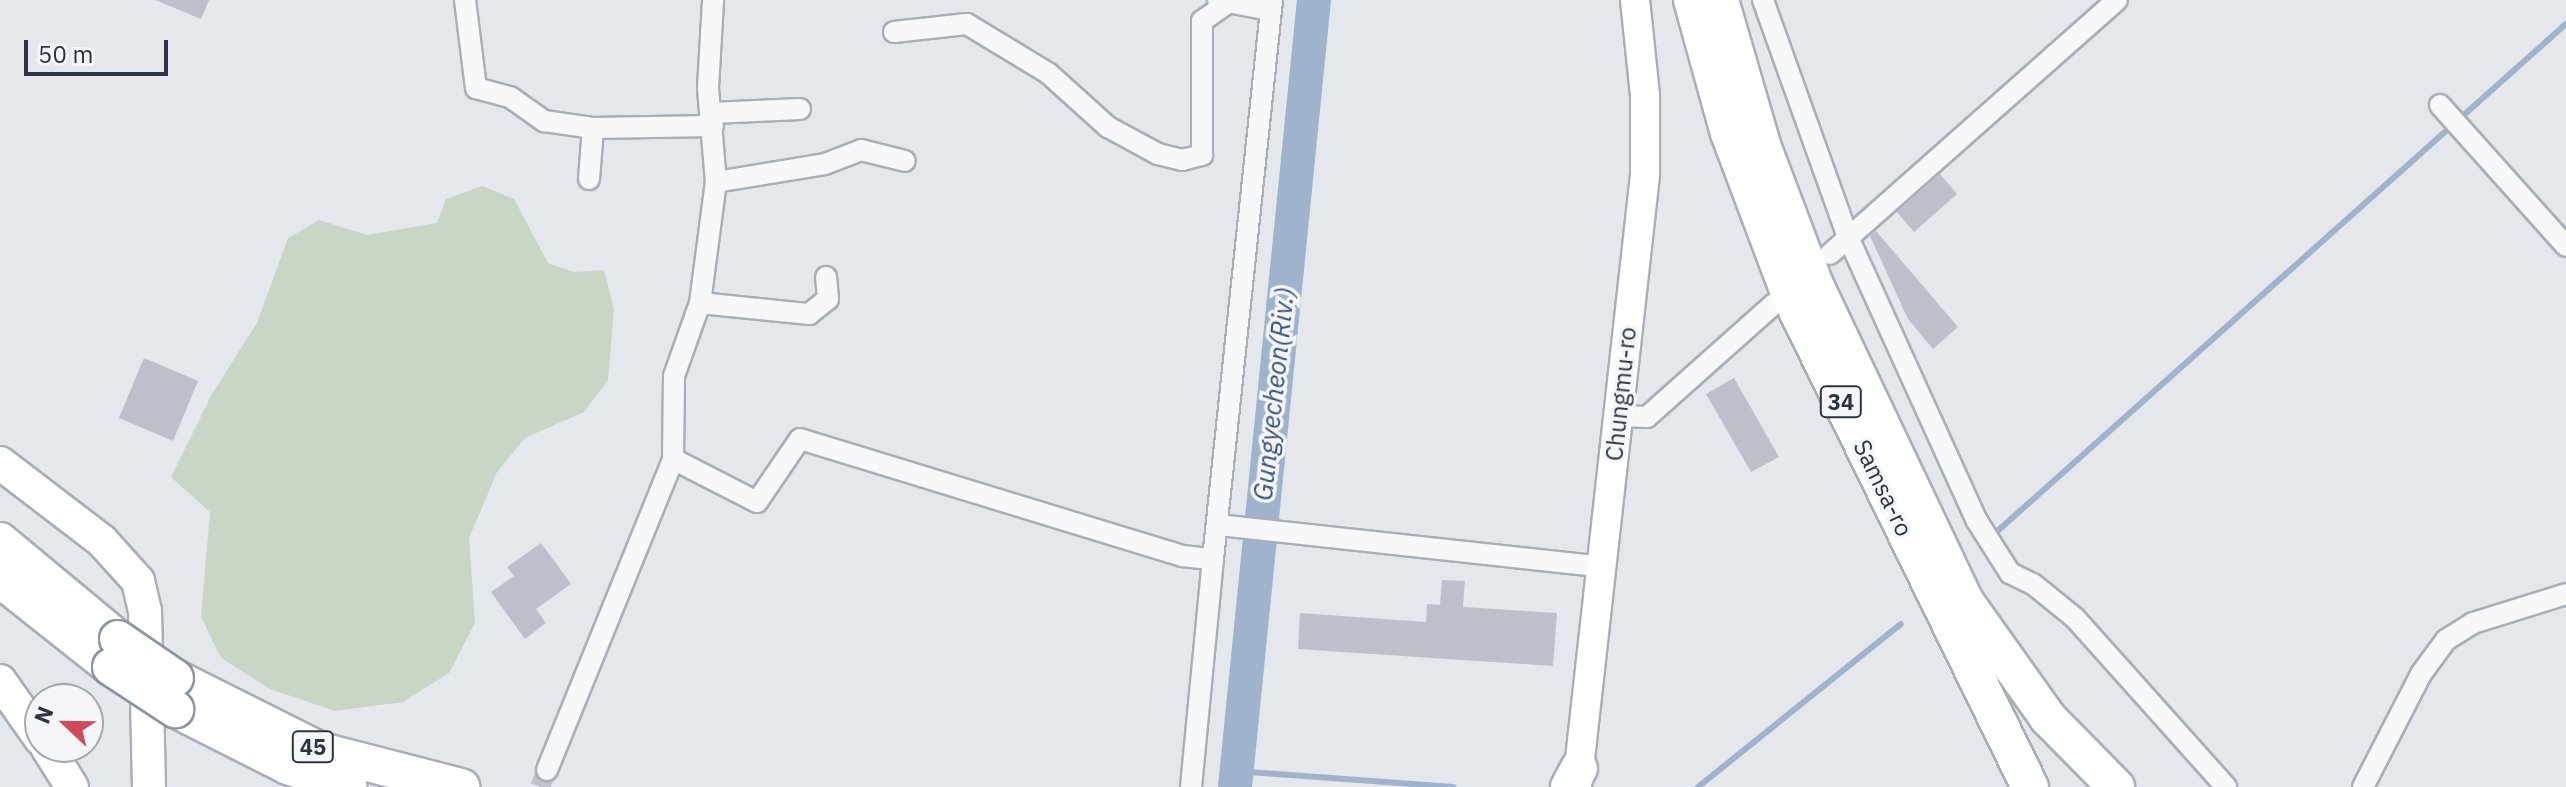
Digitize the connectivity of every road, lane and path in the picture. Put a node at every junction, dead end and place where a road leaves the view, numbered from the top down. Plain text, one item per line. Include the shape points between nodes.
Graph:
1 (465, 0) edge
2 (713, 0) edge
3 (1635, 0) edge
4 (1692, 0) edge
5 (1720, 0) edge
6 (1763, 0) edge
7 (2117, 0) edge
8 (1222, 2) edge
9 (1271, 5) edge
10 (894, 32) dead end
11 (2440, 105) dead end
12 (800, 109) dead end
13 (713, 120) junction
14 (593, 128) junction
15 (905, 161) dead end
16 (589, 179) dead end
17 (716, 182) junction
18 (1848, 237) junction
19 (2566, 246) edge
20 (1830, 254) dead end
21 (826, 277) dead end
22 (700, 303) junction
23 (1774, 304) dead end
24 (1619, 416) junction
25 (673, 459) junction
26 (0, 463) edge
27 (1227, 526) junction
28 (0, 541) edge
29 (1213, 559) junction
30 (1603, 567) junction
31 (0, 579) edge
32 (2566, 594) edge
33 (114, 653) junction
34 (0, 681) edge
35 (175, 694) junction
36 (24, 715) edge
37 (57, 763) edge
38 (547, 770) tunnel mouth
39 (1577, 782) edge
40 (72, 787) edge
41 (149, 787) edge
42 (348, 787) edge
43 (461, 787) edge
44 (1191, 787) edge
45 (2030, 787) edge
46 (2116, 787) edge
47 (2226, 787) edge
48 (2363, 787) edge

1 - 14 street via 476,88 510,97 544,121
2 - 13 street via 708,88
3 - 24 street, Chungmu-ro via 1645,95 1645,175
4 - 45 highway, Samsa-ro / 34 via 1729,133 1791,298
5 - 46 highway, Samsa-ro / 34 via 1762,145 1815,285 1965,601 2048,718
6 - 18 street
7 - 18 street
8 - 9 street
8 - 10 street via 1202,21 1202,155 1182,160 1158,154 1108,127 1048,73 967,24
9 - 27 street
11 - 19 street
12 - 13 street
13 - 14 street
13 - 17 street
14 - 16 street
15 - 17 street via 861,150 825,164
17 - 22 street
18 - 20 street
18 - 47 street via 1977,521 2010,573 2033,584 2075,618
21 - 22 street via 828,299 809,314
22 - 25 street via 674,376
23 - 24 street via 1647,417
24 - 30 street, Chungmu-ro
25 - 29 street via 757,502 800,439 1182,556
25 - 38 street
26 - 41 main road via 102,541 138,581 146,620
27 - 29 street
27 - 30 street
28 - 33 highway, 45
29 - 44 street
30 - 39 street, Chungmu-ro
31 - 33 highway, 45
32 - 48 street via 2473,623 2446,640 2421,674
33 - 35 highway, 45, bridge
34 - 36 main road
35 - 42 highway, 45 via 288,766
35 - 43 highway, 45 via 321,751
37 - 40 main road

